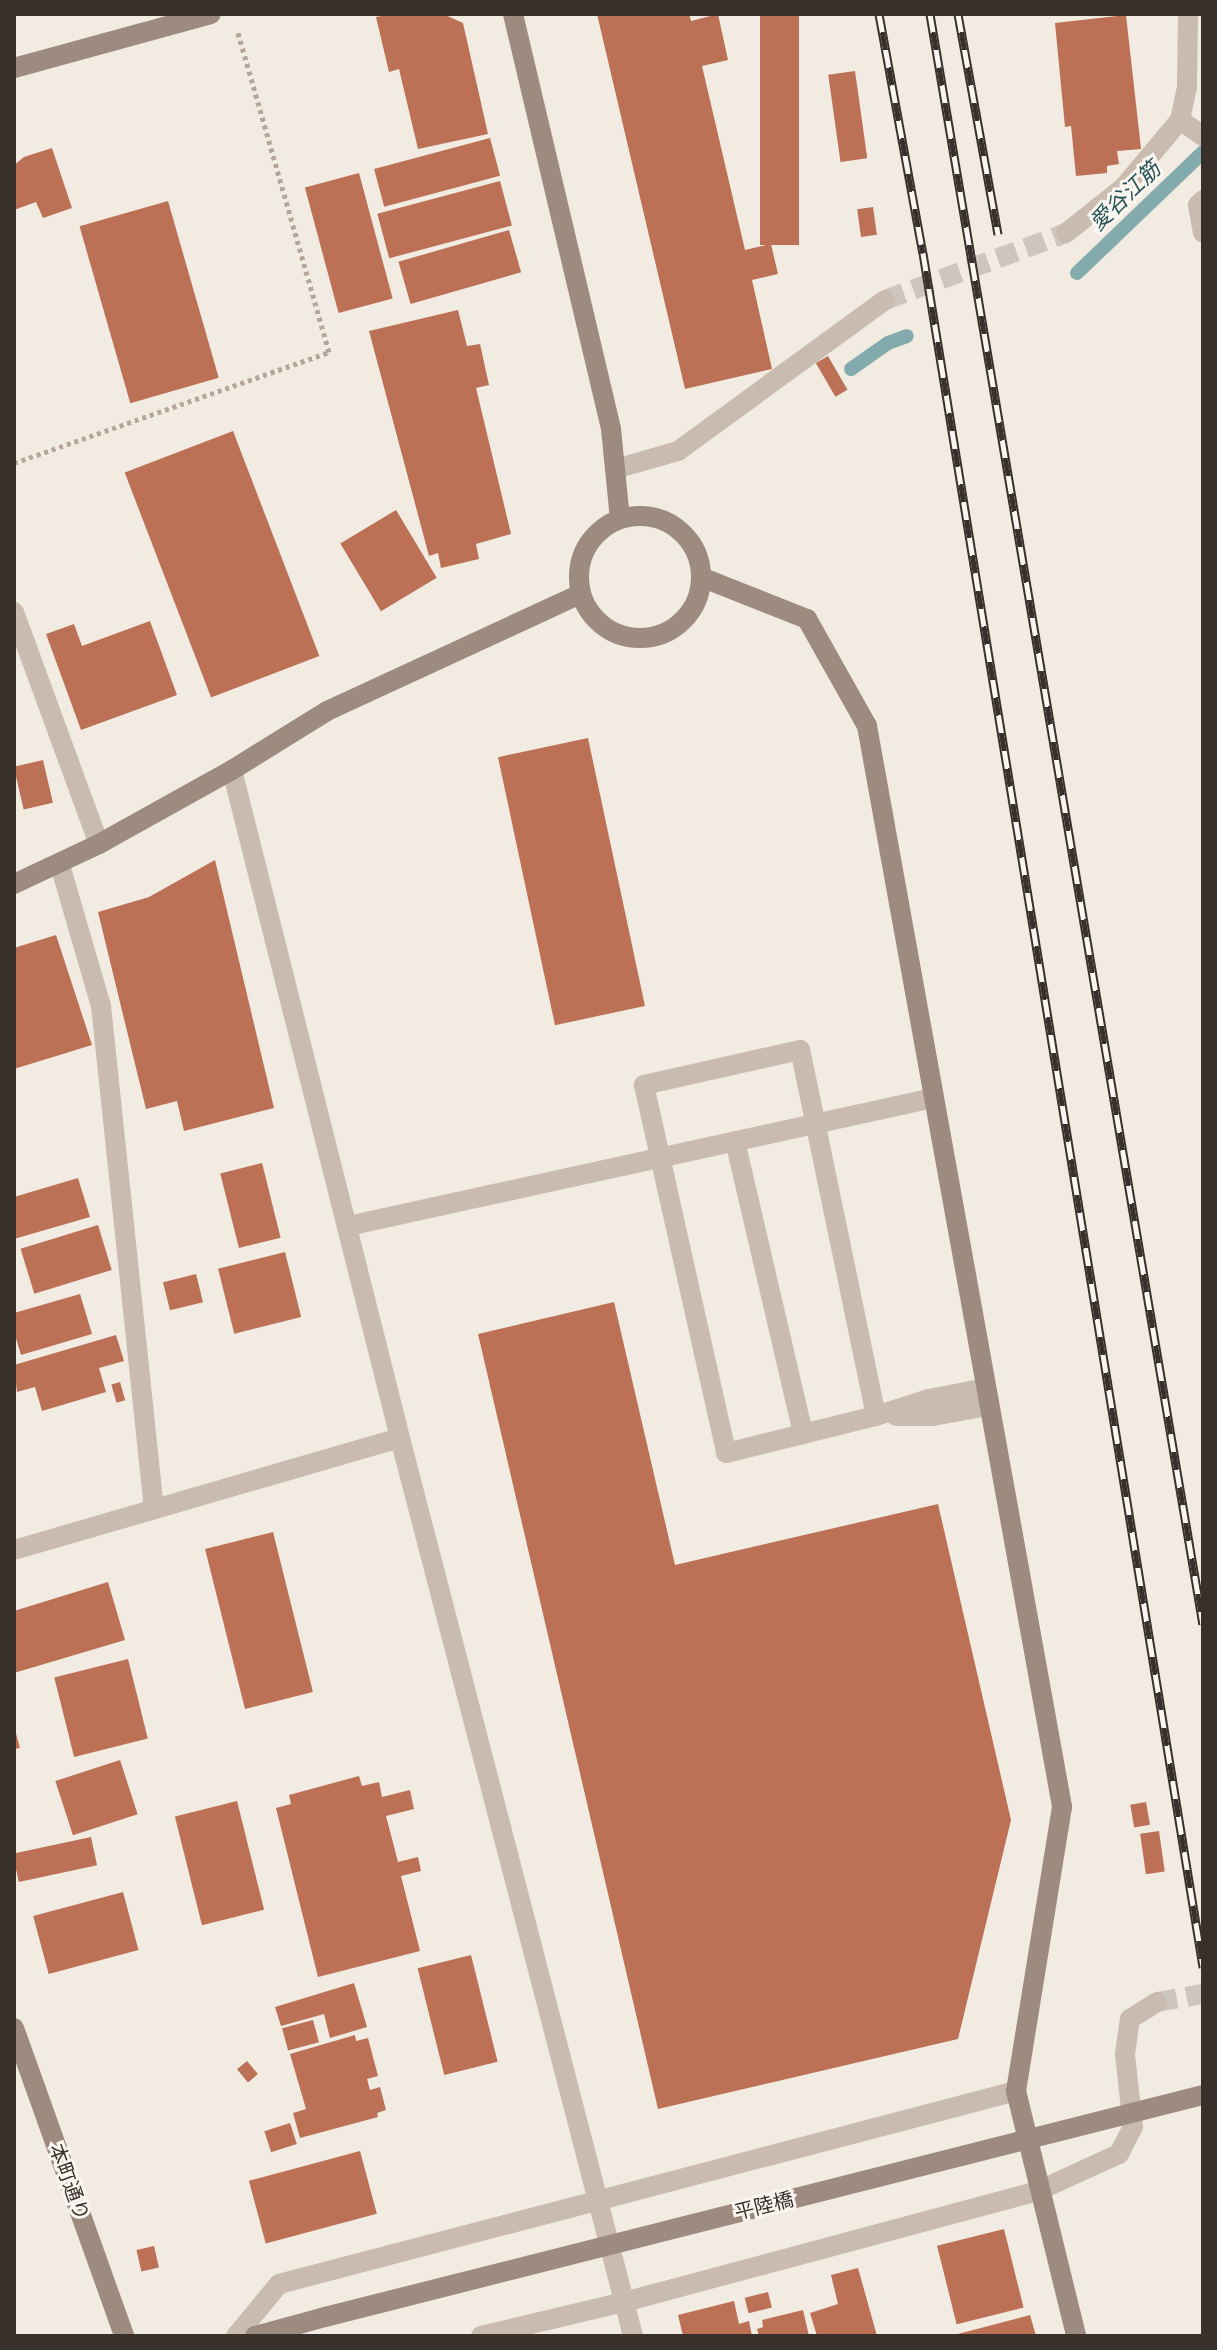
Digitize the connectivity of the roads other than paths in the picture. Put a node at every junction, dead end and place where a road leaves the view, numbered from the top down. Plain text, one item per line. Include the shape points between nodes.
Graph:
1 (211, 14) edge
2 (513, 14) edge
3 (1188, 14) edge
4 (14, 68) edge
5 (1193, 129) edge
6 (1203, 200) edge
7 (1066, 233) tunnel mouth
8 (1203, 233) edge
9 (885, 300) tunnel mouth
10 (615, 469) junction
11 (620, 519) junction
12 (701, 577) junction
13 (580, 594) junction
14 (14, 612) edge
15 (232, 770) junction
16 (99, 844) junction
17 (60, 865) junction
18 (14, 884) edge
19 (933, 1098) junction
20 (816, 1123) junction
21 (735, 1141) junction
22 (661, 1157) junction
23 (348, 1226) junction
24 (987, 1397) junction
25 (876, 1416) junction
26 (803, 1434) junction
27 (400, 1438) junction
28 (154, 1509) junction
29 (14, 1550) edge
30 (1157, 2002) tunnel mouth
31 (14, 2028) edge
32 (1016, 2091) junction
33 (1203, 2095) edge
34 (1038, 2191) junction
35 (598, 2199) junction
36 (624, 2302) junction
37 (282, 2329) junction
38 (124, 2336) edge
39 (236, 2336) edge
40 (255, 2336) edge
41 (307, 2336) edge
42 (481, 2336) edge
43 (633, 2336) edge
44 (1076, 2336) edge

1 - 4 street
2 - 10 street via 611,429
3 - 5 street via 1187,87
5 - 7 street
6 - 8 street via 1198,205
9 - 10 street via 678,451
10 - 11 street
11 - 12 street via 651,516 671,524 687,538
11 - 13 street via 594,536 582,554
12 - 13 street via 688,616 656,637 637,639 601,625
12 - 19 street via 807,619 867,726
13 - 15 street via 327,711
14 - 16 street
15 - 16 street
15 - 23 street
16 - 17 street
17 - 18 street
17 - 28 street via 101,1006
19 - 20 street
19 - 24 street
20 - 21 street
20 - 22 street via 800,1050 644,1085
20 - 25 street
21 - 22 street
21 - 26 street
22 - 23 street
22 - 26 street via 726,1453
23 - 27 street
24 - 25 street via 933,1416
24 - 32 street via 1062,1807
25 - 26 street
27 - 28 street
27 - 35 street
28 - 29 street
30 - 34 street via 1130,2019 1125,2054 1133,2127 1119,2154
31 - 38 street, 本町通り
32 - 34 street
32 - 35 street
33 - 37 street, 平陸橋, bridge
34 - 36 street
34 - 44 street
35 - 36 street
35 - 39 street via 279,2284
36 - 42 street
36 - 43 street
37 - 40 street, 平陸橋
37 - 41 street

